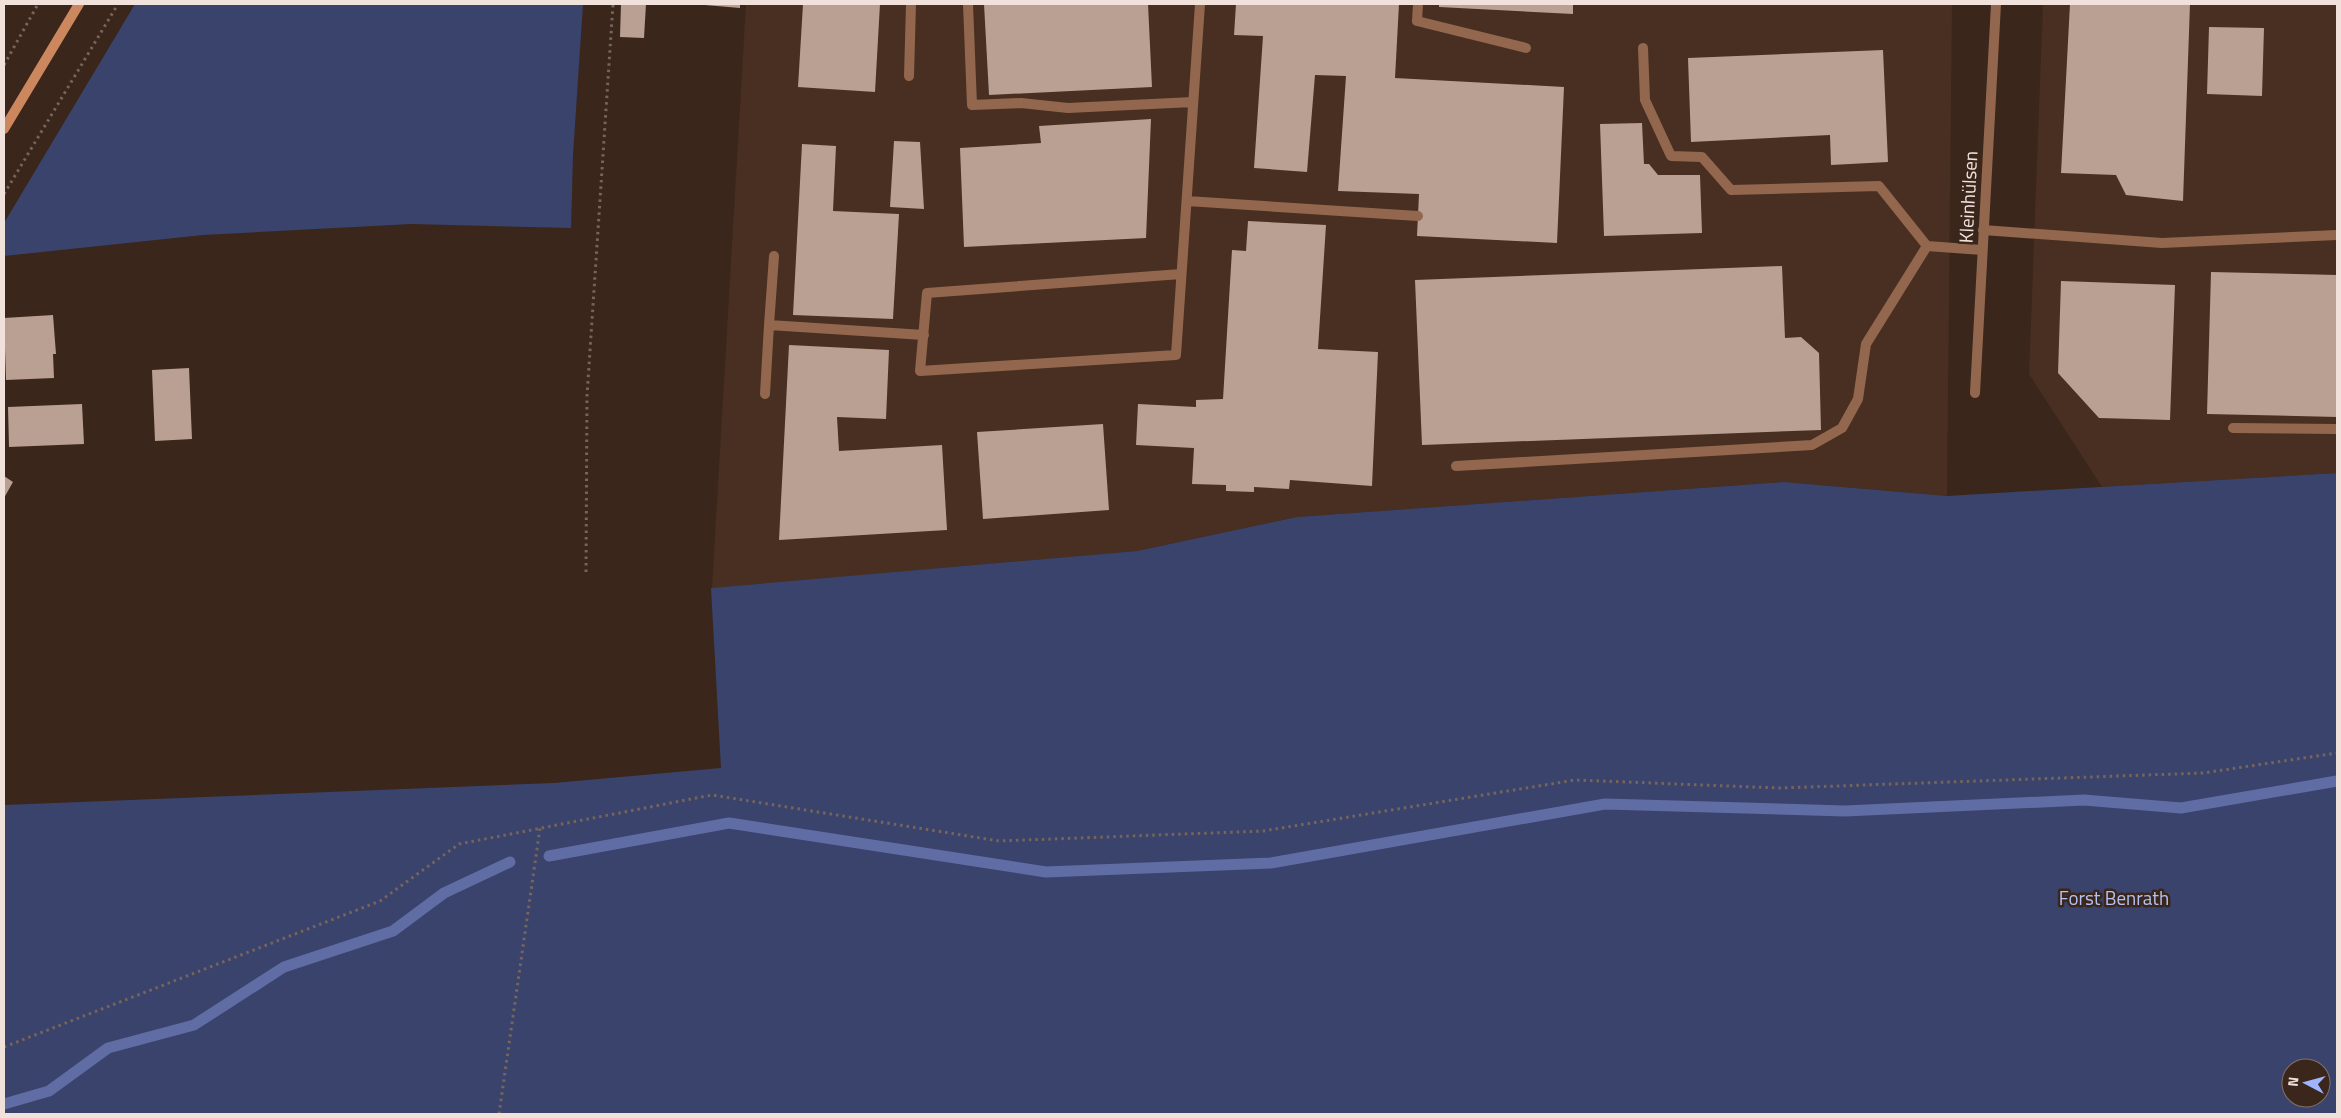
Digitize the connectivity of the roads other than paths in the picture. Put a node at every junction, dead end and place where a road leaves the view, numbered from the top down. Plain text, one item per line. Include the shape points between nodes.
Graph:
1 (79, 4) edge
2 (912, 4) edge
3 (968, 4) edge
4 (1200, 4) edge
5 (1418, 4) edge
6 (1996, 4) edge
7 (1526, 48) dead end
8 (1643, 48) dead end
9 (910, 76) dead end
10 (1193, 102) junction
11 (4, 129) edge
12 (1187, 201) junction
13 (1418, 216) dead end
14 (1983, 230) junction
15 (2337, 235) edge
16 (1927, 246) junction
17 (1982, 250) junction
18 (774, 256) dead end
19 (1181, 274) junction
20 (769, 325) junction
21 (924, 335) junction
22 (1975, 393) dead end
23 (765, 394) dead end
24 (2233, 428) dead end
25 (2337, 429) edge
26 (1456, 466) dead end

1 - 11 main road
2 - 9 street
3 - 10 street via 972,105 1021,103 1068,108
4 - 10 street
5 - 7 street via 1417,21
6 - 14 street, Kleinhülsen
8 - 16 street via 1645,100 1671,156 1702,157 1730,190 1879,186
10 - 12 street
12 - 13 street
12 - 19 street
14 - 15 street via 2162,243
14 - 17 street, Kleinhülsen
16 - 17 street
16 - 26 street via 1866,344 1858,399 1842,428 1812,445
17 - 22 street, Kleinhülsen
18 - 20 street
19 - 21 street via 927,293
19 - 21 street via 1176,355 920,371
20 - 21 street
20 - 23 street
24 - 25 street

